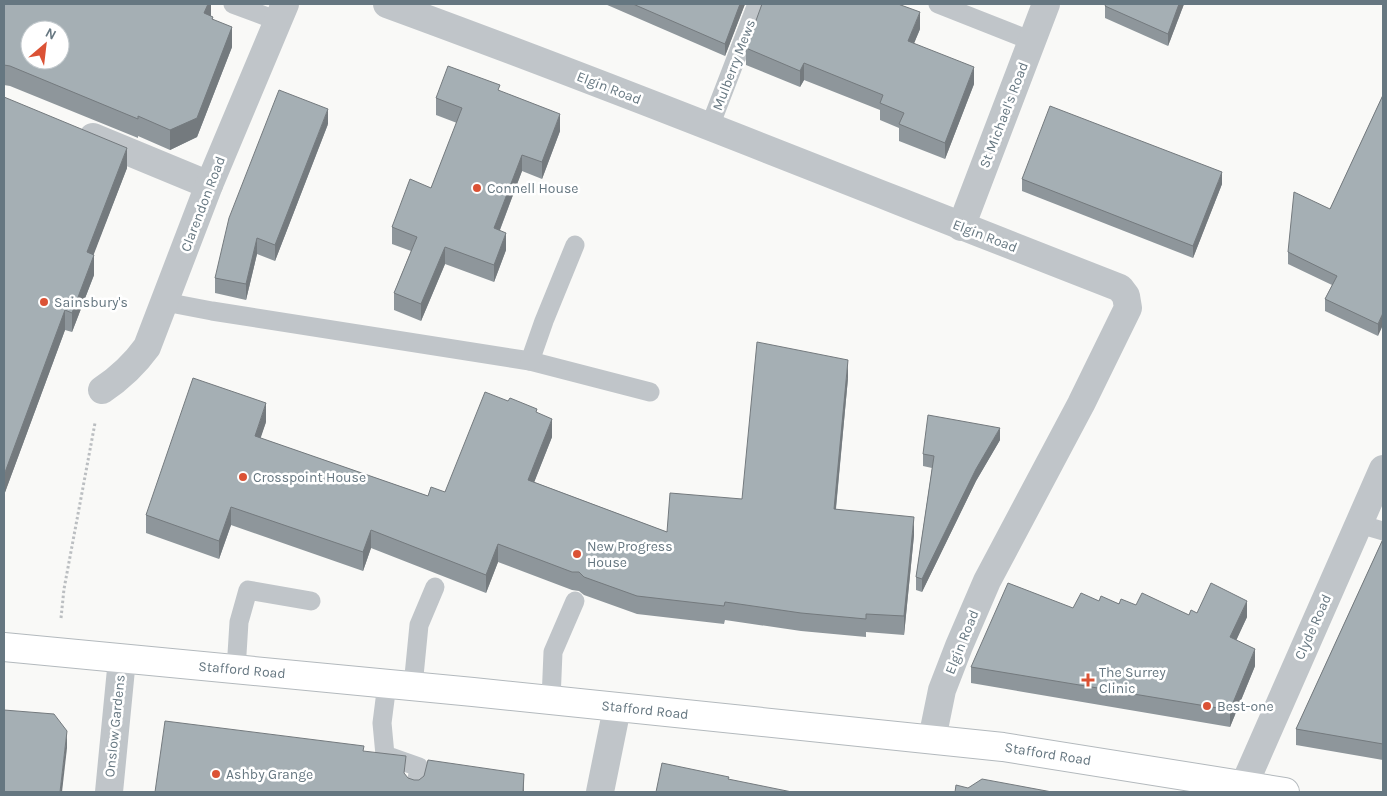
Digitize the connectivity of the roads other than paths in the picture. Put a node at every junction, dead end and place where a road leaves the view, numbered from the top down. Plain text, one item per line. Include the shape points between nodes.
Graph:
1 (233, 4) edge
2 (387, 4) edge
3 (757, 4) edge
4 (938, 4) edge
5 (1046, 4) edge
6 (281, 12) edge
7 (1032, 41) junction
8 (66, 126) edge
9 (710, 126) junction
10 (209, 185) junction
11 (961, 227) junction
12 (575, 246) dead end
13 (165, 302) junction
14 (530, 361) junction
15 (102, 390) road end
16 (650, 392) dead end
17 (1383, 470) edge
18 (1371, 528) edge
19 (435, 587) dead end
20 (311, 601) dead end
21 (575, 601) dead end
22 (4, 647) edge
23 (122, 659) junction
24 (236, 670) junction
25 (400, 685) junction
26 (551, 700) junction
27 (617, 708) junction
28 (932, 740) junction
29 (1242, 789) edge
30 (108, 792) edge
31 (415, 792) edge
32 (600, 792) edge
33 (1284, 792) edge

1 - 6 lane
2 - 9 street, Elgin Road
3 - 9 lane, Mulberry Mews
4 - 7 lane
5 - 7 street, St Michael's Road
6 - 10 street, Clarendon Road
7 - 11 street, St Michael's Road
8 - 10 street
9 - 11 street, Elgin Road
10 - 13 street, Clarendon Road
11 - 28 street, Elgin Road via 1120,288 1126,296 1128,308 987,581 942,690
12 - 14 lane
13 - 14 lane
13 - 15 street, Clarendon Road via 148,347 120,378
14 - 16 lane
17 - 18 street, Clyde Road
18 - 29 street, Clyde Road
19 - 25 lane
20 - 24 lane via 248,590 239,622
21 - 26 lane via 553,652
22 - 23 main road, Stafford Road
23 - 24 main road, Stafford Road
23 - 30 street, Onslow Gardens
24 - 25 main road, Stafford Road
25 - 26 main road, Stafford Road
25 - 31 lane via 382,723 386,754 419,767
26 - 27 main road, Stafford Road
27 - 28 main road, Stafford Road
27 - 32 street
28 - 29 main road, Stafford Road via 1040,752
29 - 33 main road, Stafford Road

